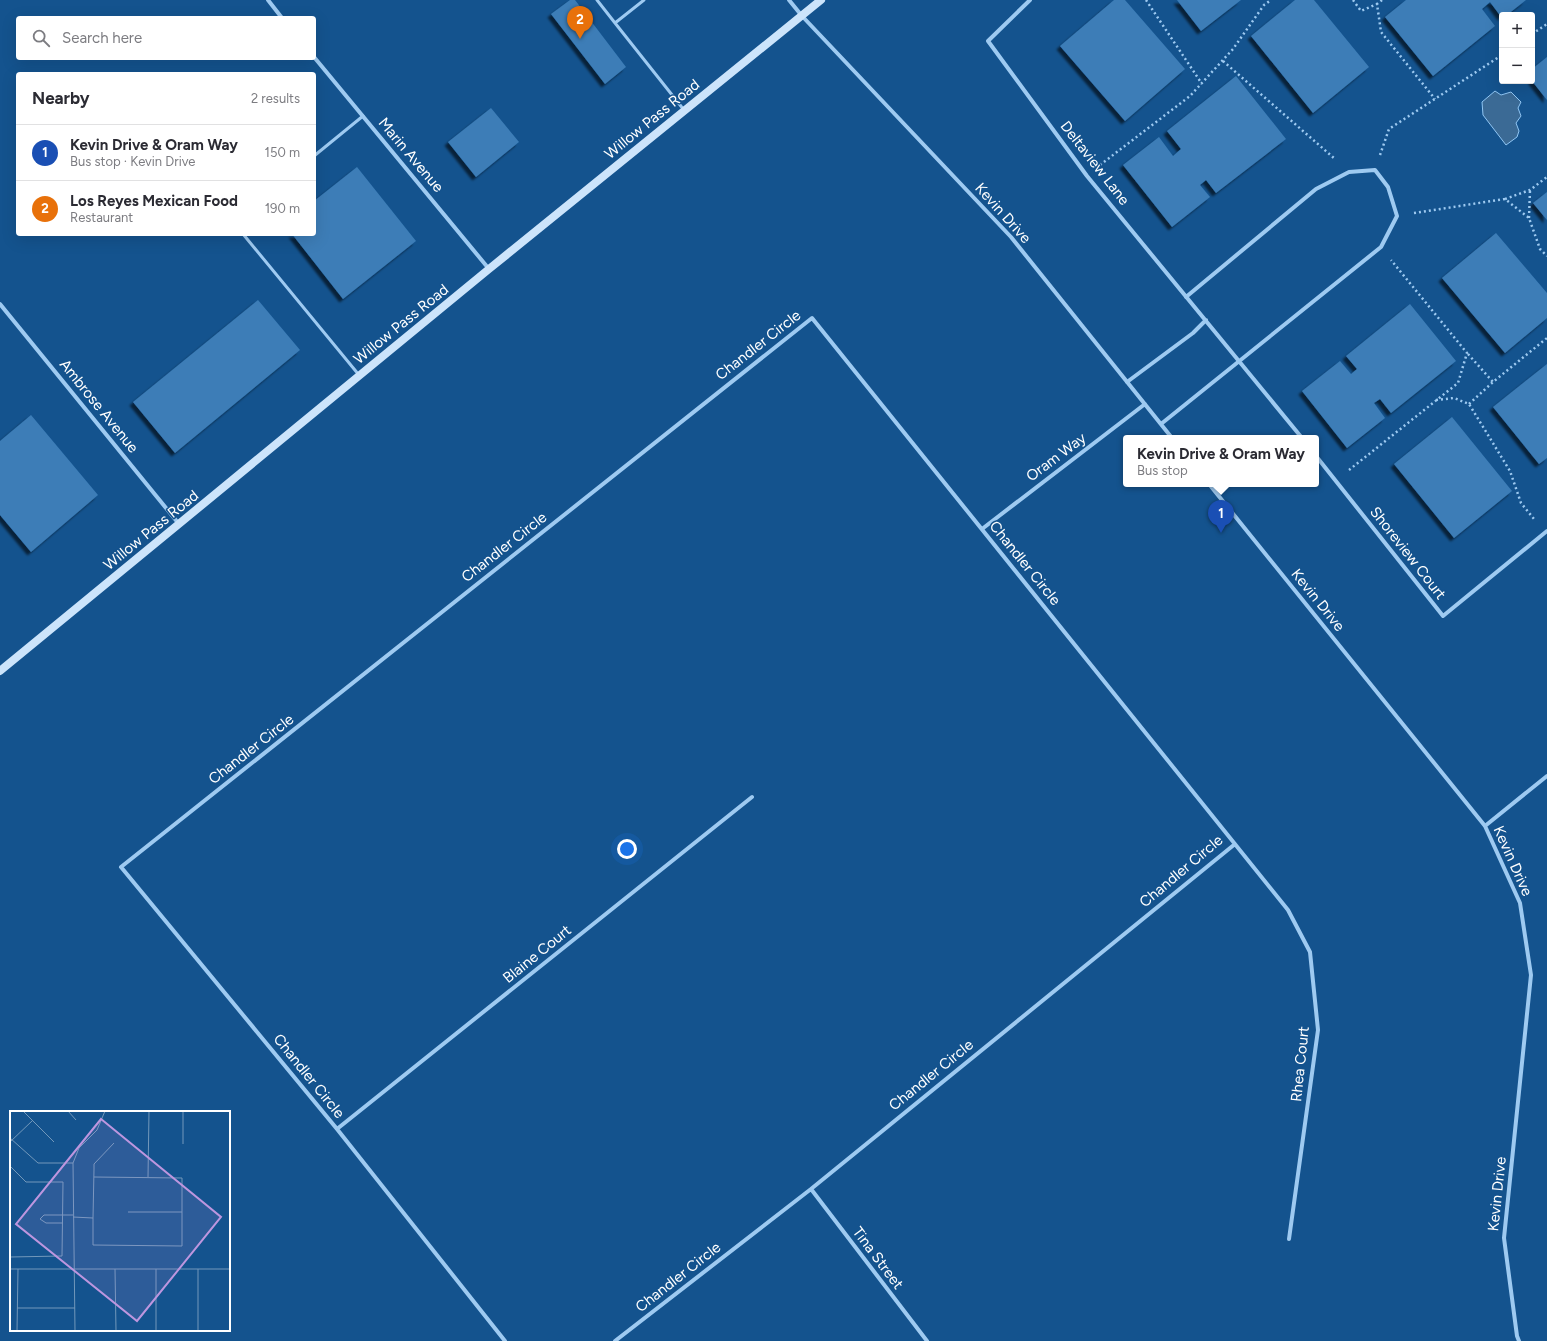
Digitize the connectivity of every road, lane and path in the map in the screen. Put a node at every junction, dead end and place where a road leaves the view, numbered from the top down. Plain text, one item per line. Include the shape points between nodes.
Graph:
1 (268, 0) edge
2 (597, 0) edge
3 (644, 0) edge
4 (789, 0) edge
5 (822, 0) edge
6 (1030, 0) edge
7 (1146, 0) edge
8 (1271, 0) edge
9 (1353, 0) edge
10 (1382, 0) edge
11 (1377, 4) junction
12 (280, 16) edge
13 (802, 16) junction
14 (615, 23) junction
15 (1547, 24) edge
16 (1535, 32) edge
17 (1499, 57) edge
18 (316, 59) edge
19 (1223, 61) junction
20 (1202, 84) junction
21 (1435, 99) junction
22 (684, 111) junction
23 (363, 116) junction
24 (316, 154) edge
25 (1375, 170) junction
26 (1349, 172) junction
27 (1087, 176) junction
28 (1547, 177) edge
29 (1530, 190) junction
30 (1504, 199) junction
31 (1397, 216) junction
32 (1529, 218) junction
33 (245, 236) edge
34 (1381, 247) junction
35 (1547, 256) edge
36 (489, 269) junction
37 (1186, 296) junction
38 (0, 304) edge
39 (2, 310) edge
40 (1206, 320) junction
41 (1547, 338) edge
42 (1467, 353) junction
43 (1240, 361) junction
44 (360, 376) junction
45 (1127, 382) junction
46 (1493, 382) junction
47 (1436, 400) junction
48 (1145, 404) junction
49 (1469, 404) junction
50 (1161, 424) junction
51 (1170, 435) edge
52 (1300, 435) edge
53 (1319, 460) edge
54 (1336, 480) junction
55 (1211, 487) edge
56 (179, 524) junction
57 (982, 529) junction
58 (1546, 532) edge
59 (0, 672) edge
60 (1547, 776) edge
61 (752, 796) dead end
62 (1485, 826) junction
63 (1235, 844) junction
64 (337, 1129) junction
65 (811, 1189) junction
66 (1290, 1238) dead end
67 (505, 1341) edge
68 (615, 1341) edge
69 (927, 1341) edge
70 (1519, 1341) edge

1 - 12 street
2 - 14 lane
3 - 14 lane
4 - 13 street, Kevin Drive
5 - 13 main road, Willow Pass Road
6 - 27 street, Deltaview Lane via 988,41
7 - 20 path
8 - 19 path via 1264,5
9 - 11 path via 1361,11
10 - 11 path
11 - 21 path via 1380,32
13 - 22 main road, Willow Pass Road
13 - 45 street, Kevin Drive via 1011,238
14 - 22 lane
15 - 16 path
17 - 21 path
18 - 23 street, Marin Avenue
19 - 20 path
19 - 26 path
20 - 27 path
21 - 25 path via 1389,129
22 - 36 main road, Willow Pass Road
23 - 24 lane
23 - 36 street, Marin Avenue
25 - 26 street
25 - 31 street via 1388,187
26 - 37 street via 1316,189
27 - 37 street, Deltaview Lane
28 - 29 path
29 - 30 path
29 - 32 path
30 - 31 path
30 - 32 path
31 - 34 street
32 - 35 path via 1540,249
33 - 44 lane
34 - 42 path
34 - 43 street
36 - 44 main road, Willow Pass Road
37 - 40 street, Deltaview Lane
38 - 39 street, Ambrose Avenue
39 - 56 street, Ambrose Avenue
40 - 43 street, Deltaview Lane
40 - 45 street via 1193,333
41 - 46 path
42 - 46 path
42 - 47 path via 1458,383
43 - 50 street
43 - 52 street
44 - 56 main road, Willow Pass Road
45 - 48 street, Kevin Drive
46 - 49 path
47 - 49 path via 1454,398
47 - 54 path
48 - 50 street, Kevin Drive
48 - 57 street, Oram Way
49 - 58 path via 1510,471 1521,503
50 - 51 street, Kevin Drive
53 - 54 street, Shoreview Court
54 - 58 street, Shoreview Court via 1443,616
55 - 62 street, Kevin Drive
56 - 59 main road, Willow Pass Road
57 - 63 street, Chandler Circle
57 - 64 street, Chandler Circle via 812,318 121,867
60 - 62 street
61 - 64 street, Blaine Court
62 - 70 street, Kevin Drive via 1520,903 1532,975 1504,1238
63 - 65 street, Chandler Circle
63 - 66 street, Rhea Court via 1288,910 1310,952 1318,1030
64 - 67 street, Chandler Circle
65 - 68 street, Chandler Circle
65 - 69 street, Tina Street

